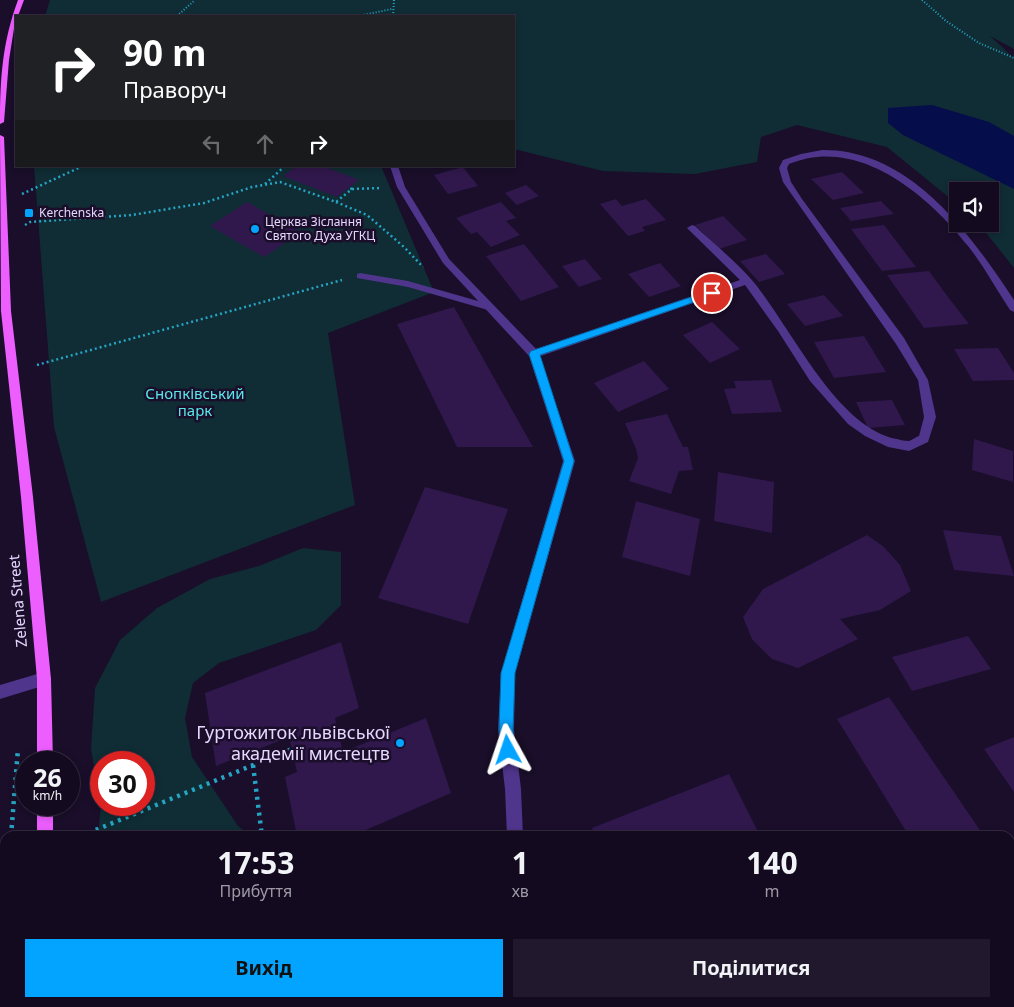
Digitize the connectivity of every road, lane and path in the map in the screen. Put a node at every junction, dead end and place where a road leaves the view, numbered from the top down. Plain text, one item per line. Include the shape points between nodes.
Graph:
1 (21, 0) edge
2 (195, 0) edge
3 (394, 0) edge
4 (922, 0) edge
5 (392, 9) junction
6 (16, 15) edge
7 (178, 15) edge
8 (363, 15) edge
9 (393, 15) edge
10 (15, 20) edge
11 (1014, 58) edge
12 (2, 69) edge
13 (0, 122) edge
14 (0, 137) edge
15 (81, 167) edge
16 (284, 167) edge
17 (394, 167) edge
18 (303, 184) dead end
19 (264, 185) junction
20 (401, 187) junction
21 (296, 188) junction
22 (19, 196) dead end
23 (336, 202) junction
24 (24, 226) dead end
25 (692, 228) dead end
26 (360, 276) joint
27 (747, 281) junction
28 (451, 296) junction
29 (488, 307) junction
30 (1014, 308) edge
31 (534, 354) junction
32 (36, 365) dead end
33 (44, 679) junction
34 (0, 692) edge
35 (18, 747) dead end
36 (292, 749) dead end
37 (45, 751) edge
38 (252, 765) junction
39 (45, 816) edge
40 (11, 831) edge
41 (45, 831) edge
42 (93, 831) edge
43 (261, 831) edge
44 (515, 831) edge

1 - 6 main road
2 - 7 path
3 - 5 path
4 - 11 path via 979,43
5 - 8 path
5 - 9 path
10 - 12 main road
12 - 13 main road
14 - 33 main road, Zelena Street via 6,311 28,497
15 - 22 path
16 - 19 path
17 - 20 street
18 - 21 path
19 - 21 path via 280,182
19 - 24 path via 204,203 132,215 30,222
20 - 23 path via 351,188
20 - 29 street via 446,261
21 - 23 path
23 - 28 path via 367,215 404,247
25 - 27 street
26 - 28 street
26 - 32 path
27 - 30 street via 836,406 869,433 888,442 909,446 924,439 930,416 923,380 900,341 798,200 785,176 783,168 786,162 801,156 835,153 860,159 901,179 945,215 972,244
27 - 31 street
28 - 29 street
29 - 31 street
31 - 44 street via 569,461 508,673 506,730
33 - 34 street
33 - 37 main road, Zelena Street
35 - 40 path
36 - 38 path
38 - 42 path
38 - 43 path
39 - 41 main road

